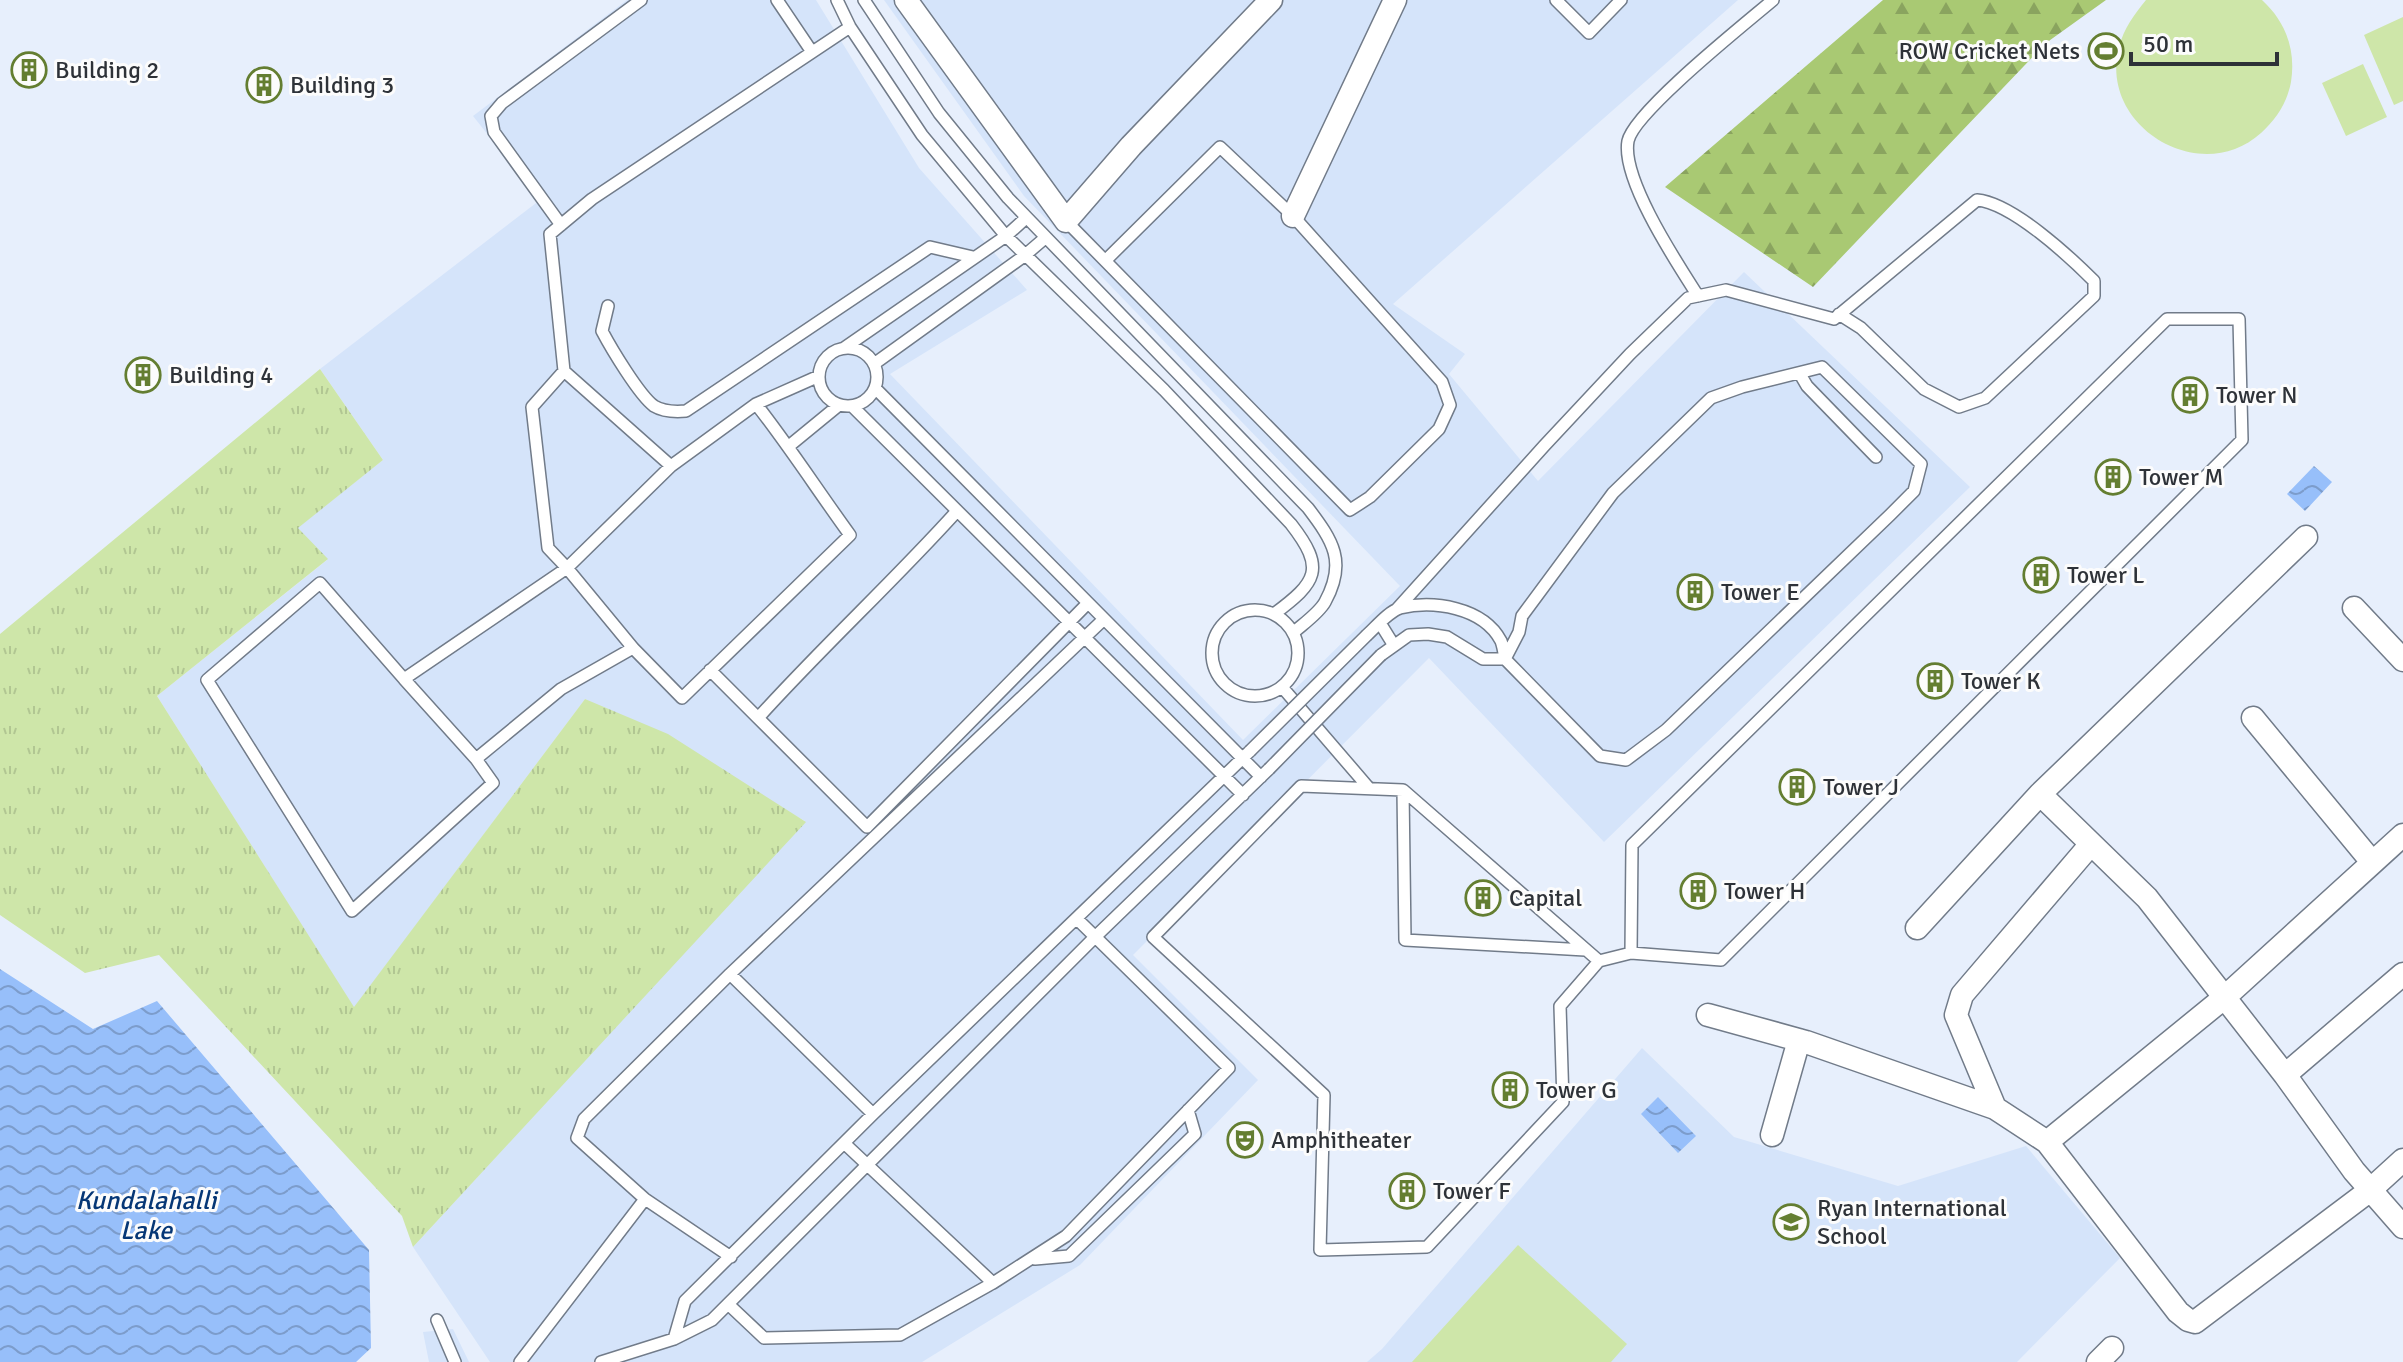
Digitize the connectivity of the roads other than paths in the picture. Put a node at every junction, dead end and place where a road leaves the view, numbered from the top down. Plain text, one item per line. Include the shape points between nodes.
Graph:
1 (641, 0) edge
2 (777, 0) edge
3 (837, 0) edge
4 (864, 0) edge
5 (906, 0) edge
6 (1271, 0) edge
7 (1395, 0) edge
8 (1556, 0) edge
9 (1621, 0) edge
10 (1773, 0) edge
11 (850, 27) junction
12 (812, 52) junction
13 (1293, 216) junction
14 (1026, 218) junction
15 (1066, 221) junction
16 (561, 225) junction
17 (1006, 236) junction
18 (1045, 238) junction
19 (1024, 256) junction
20 (973, 257) junction
21 (1106, 260) junction
22 (1698, 296) junction
23 (608, 306) dead end
24 (1839, 314) junction
25 (844, 348) junction
26 (874, 364) junction
27 (564, 371) junction
28 (1800, 374) junction
29 (819, 376) junction
30 (1180, 376) junction
31 (875, 388) junction
32 (1164, 390) junction
33 (756, 404) junction
34 (846, 406) junction
35 (789, 446) junction
36 (1876, 457) dead end
37 (671, 466) junction
38 (957, 511) junction
39 (2306, 537) dead end
40 (567, 568) junction
41 (1088, 603) junction
42 (2354, 608) dead end
43 (1397, 609) junction
44 (1274, 614) junction
45 (1103, 620) junction
46 (1070, 622) junction
47 (1380, 623) junction
48 (1293, 633) junction
49 (1084, 636) junction
50 (1393, 644) junction
51 (633, 648) junction
52 (1505, 659) junction
53 (2403, 660) edge
54 (710, 670) junction
55 (404, 679) junction
56 (1282, 687) junction
57 (758, 718) junction
58 (2253, 718) dead end
59 (1247, 755) junction
60 (476, 759) junction
61 (1265, 773) junction
62 (1225, 774) junction
63 (1368, 787) junction
64 (1403, 790) junction
65 (2040, 794) junction
66 (1243, 795) junction
67 (2403, 835) edge
68 (2091, 844) junction
69 (2372, 862) junction
70 (1077, 919) junction
71 (1917, 928) dead end
72 (1095, 937) junction
73 (1585, 950) junction
74 (1631, 953) junction
75 (1599, 961) junction
76 (730, 974) junction
77 (2403, 974) edge
78 (2225, 997) junction
79 (1708, 1015) dead end
80 (1799, 1040) junction
81 (2285, 1075) junction
82 (1995, 1108) junction
83 (1188, 1110) junction
84 (873, 1114) junction
85 (1772, 1135) dead end
86 (2047, 1142) junction
87 (844, 1143) junction
88 (2403, 1160) edge
89 (868, 1166) junction
90 (2369, 1191) junction
91 (645, 1199) junction
92 (2403, 1227) edge
93 (731, 1257) junction
94 (1030, 1259) junction
95 (993, 1283) junction
96 (728, 1304) junction
97 (437, 1320) dead end
98 (674, 1339) junction
99 (455, 1362) edge
100 (520, 1362) edge
101 (601, 1362) edge

1 - 16 lane via 491,116 494,132
2 - 12 lane
3 - 11 lane
4 - 14 lane via 939,113
5 - 15 street
6 - 15 street
7 - 13 street
8 - 9 lane via 1589,33
10 - 22 lane via 1695,65 1629,137 1638,188
11 - 12 lane
11 - 17 lane via 922,135
12 - 16 lane
13 - 21 lane via 1220,147
13 - 21 lane via 1442,382 1450,405 1439,429 1350,510
14 - 17 lane
14 - 18 lane
15 - 21 lane
16 - 27 lane via 550,234
17 - 19 lane
17 - 20 lane
18 - 19 lane
18 - 30 lane
19 - 26 lane
19 - 32 lane
20 - 23 lane via 930,247 686,411 655,406 645,395 602,331
20 - 25 lane
22 - 24 lane via 1726,290 1821,317 1834,319
22 - 43 lane via 1688,298 1630,354
24 - 24 lane via 1977,200 1993,201 2094,281 2094,296 2072,317 1985,398 1959,407 1924,389 1861,328
25 - 26 lane via 862,351
25 - 29 lane via 824,360
26 - 31 lane
27 - 37 lane
27 - 40 lane via 532,407 548,548
28 - 36 lane
28 - 52 lane via 1711,398 1613,493 1522,616
28 - 52 lane via 1822,367 1921,464 1914,491 1890,515 1666,730 1626,760 1600,756
29 - 33 lane
29 - 34 lane via 828,399
30 - 32 lane
30 - 48 lane via 1328,534 1338,564 1325,603
31 - 34 lane via 866,400
31 - 41 lane
32 - 44 lane via 1309,547 1314,566 1303,593
33 - 35 lane
33 - 37 lane
34 - 35 lane
34 - 38 lane
35 - 54 lane via 850,535
37 - 40 lane
38 - 46 lane
38 - 57 lane
39 - 65 street
40 - 51 lane
40 - 55 lane
41 - 45 lane
41 - 46 lane
42 - 53 street
43 - 47 lane
43 - 52 lane via 1458,608 1490,627 1501,641
44 - 48 lane
44 - 56 lane via 1261,610 1234,615 1215,635 1212,662 1227,687 1240,694 1268,694
45 - 49 lane
45 - 59 lane
46 - 49 lane
46 - 57 lane via 867,827
47 - 50 lane
47 - 59 lane, bridge
48 - 56 lane via 1297,662
49 - 62 lane
49 - 76 lane
50 - 52 lane via 1409,635 1428,634 1447,637 1483,659
50 - 61 lane, bridge
51 - 54 lane via 682,698
51 - 60 lane via 561,689
54 - 57 lane
55 - 60 lane
55 - 60 lane via 320,583 207,680 352,911 493,783
56 - 63 lane
58 - 69 street
59 - 61 lane
59 - 62 lane
61 - 66 lane
62 - 66 lane
62 - 70 lane
63 - 64 lane
63 - 75 lane via 1301,786 1153,937 1324,1095 1320,1250 1427,1247 1563,1102 1560,1006
64 - 73 lane
64 - 73 lane via 1405,940
65 - 68 street
65 - 71 street
66 - 72 lane
67 - 69 street
68 - 78 street via 2147,898
68 - 82 street via 1962,995 1956,1015
69 - 78 street
70 - 72 lane
70 - 84 lane
72 - 83 lane via 1229,1068
72 - 89 lane
73 - 75 lane
74 - 74 lane via 1632,845 2167,319 2239,319 2242,440 1721,960
74 - 75 lane
76 - 84 lane
76 - 91 lane via 584,1119 577,1138
77 - 81 street
78 - 81 street
78 - 86 street
79 - 80 street
80 - 82 street
80 - 85 street
81 - 90 street
82 - 86 street
83 - 94 lane via 1066,1236
83 - 94 lane via 1195,1134 1069,1256
84 - 87 lane
86 - 90 street via 2178,1312 2195,1322
87 - 89 lane
87 - 93 lane
88 - 90 street
89 - 95 lane
89 - 96 lane
90 - 92 street
91 - 93 lane
91 - 100 lane
93 - 98 lane via 685,1301
94 - 95 lane
95 - 96 lane via 900,1335 764,1338
96 - 98 lane via 712,1320
97 - 99 lane
98 - 101 lane

